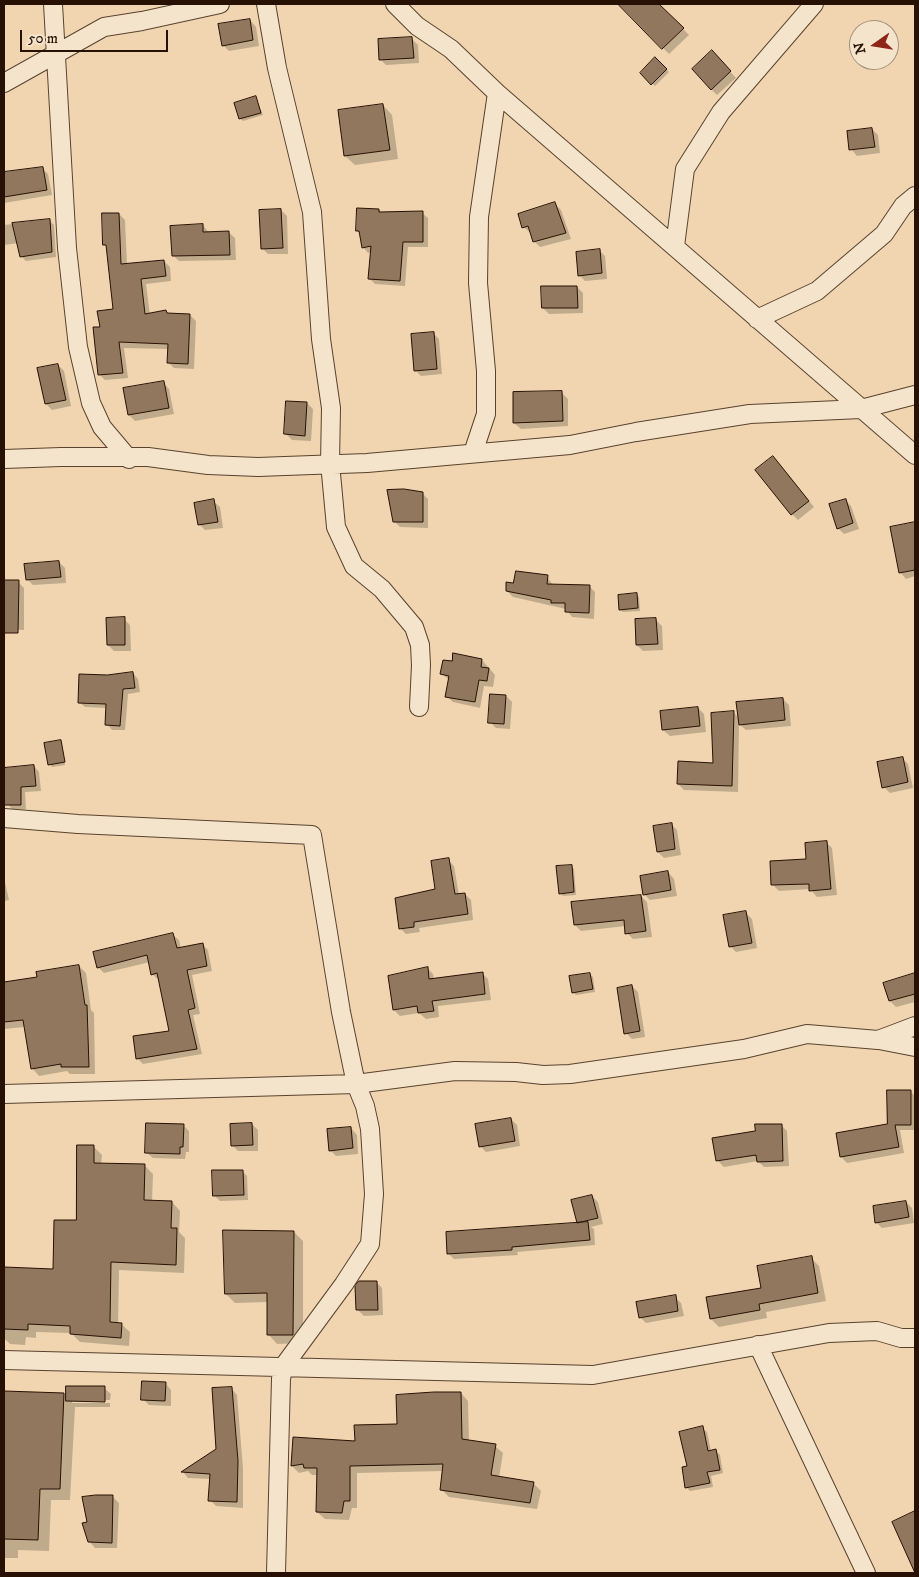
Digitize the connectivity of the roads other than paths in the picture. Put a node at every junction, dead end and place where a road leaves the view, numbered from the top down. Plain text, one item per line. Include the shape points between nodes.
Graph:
1 (53, 4) edge
2 (220, 4) edge
3 (266, 4) edge
4 (395, 4) edge
5 (814, 4) edge
6 (57, 52) junction
7 (4, 84) edge
8 (496, 93) junction
9 (915, 196) edge
10 (675, 246) junction
11 (757, 319) junction
12 (915, 395) edge
13 (861, 409) junction
14 (474, 453) junction
15 (915, 455) edge
16 (129, 458) junction
17 (4, 459) edge
18 (330, 463) junction
19 (420, 707) dead end
20 (4, 818) edge
21 (915, 1026) edge
22 (878, 1040) junction
23 (915, 1046) edge
24 (356, 1084) junction
25 (4, 1094) edge
26 (915, 1338) edge
27 (758, 1346) junction
28 (4, 1360) edge
29 (283, 1367) junction
30 (276, 1573) edge
31 (866, 1573) edge

1 - 6 street
2 - 6 street via 104,27
3 - 18 street via 277,68 312,212 321,338 331,408
4 - 8 street via 417,26 451,49
5 - 10 street via 721,112 685,170
6 - 7 street
6 - 16 street via 66,248 78,347 91,403 102,428
8 - 10 street
8 - 14 street via 479,217 478,284 486,371 486,414
9 - 11 street via 903,206 884,234 817,291
10 - 11 street
11 - 13 street
12 - 13 street
13 - 14 street via 750,414 570,445
13 - 15 street
14 - 18 street via 377,463
16 - 17 street
16 - 18 street via 258,467
18 - 19 street via 336,527 354,566 382,590 414,627 422,665
20 - 24 street via 312,835
21 - 22 street
22 - 23 street
22 - 24 street via 807,1034 744,1049 570,1074 543,1076 455,1071
24 - 25 street
24 - 29 street via 370,1129 374,1194 370,1244
26 - 27 street via 901,1338 877,1331 850,1331
27 - 29 street via 593,1375
27 - 31 street
28 - 29 street
29 - 30 street via 280,1379

